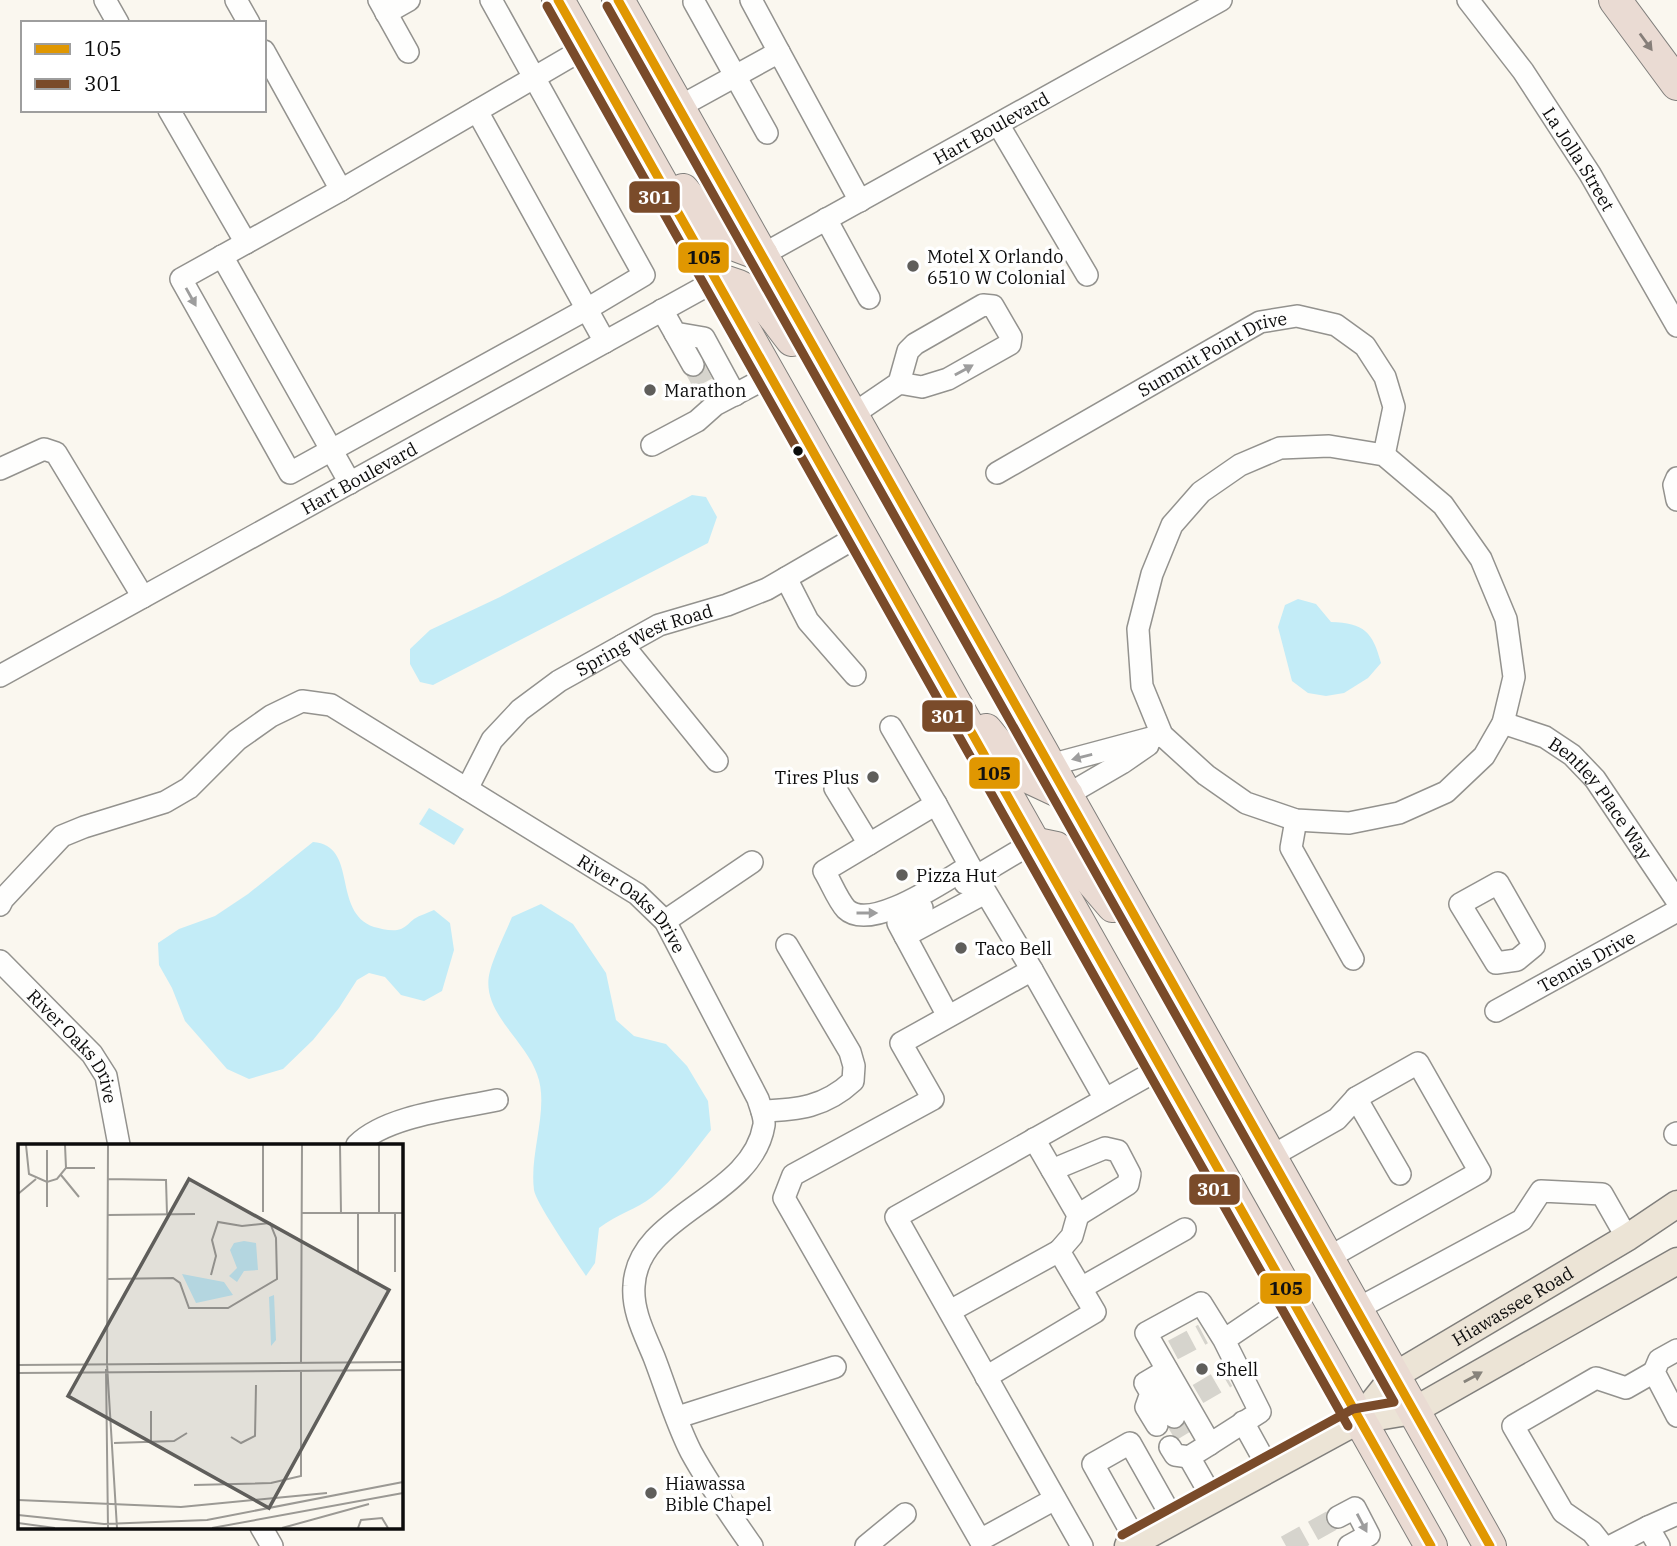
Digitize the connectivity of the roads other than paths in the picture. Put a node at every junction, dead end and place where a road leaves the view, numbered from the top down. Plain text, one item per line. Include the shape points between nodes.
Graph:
1 (105, 0) edge
2 (236, 0) edge
3 (409, 0) edge
4 (491, 0) edge
5 (558, 0) edge
6 (618, 0) edge
7 (751, 0) edge
8 (1221, 0) edge
9 (1468, 0) edge
10 (1615, 0) edge
11 (694, 2) dead end
12 (383, 7) edge
13 (117, 21) edge
14 (247, 21) edge
15 (585, 48) junction
16 (408, 52) dead end
17 (779, 52) junction
18 (266, 55) edge
19 (735, 76) junction
20 (534, 79) junction
21 (1677, 84) edge
22 (679, 107) junction
23 (477, 111) junction
24 (170, 112) edge
25 (627, 121) junction
26 (998, 124) junction
27 (767, 133) dead end
28 (341, 190) junction
29 (860, 201) junction
30 (827, 219) junction
31 (246, 243) junction
32 (762, 255) junction
33 (222, 256) junction
34 (1087, 275) dead end
35 (717, 280) junction
36 (869, 298) dead end
37 (587, 309) junction
38 (662, 310) junction
39 (1677, 326) edge
40 (675, 333) junction
41 (605, 342) junction
42 (693, 365) tunnel mouth
43 (770, 376) junction
44 (899, 383) junction
45 (734, 395) junction
46 (852, 415) junction
47 (652, 445) dead end
48 (331, 450) junction
49 (1384, 455) junction
50 (0, 470) edge
51 (997, 473) dead end
52 (1677, 478) edge
53 (350, 483) junction
54 (1677, 500) edge
55 (860, 535) junction
56 (786, 578) junction
57 (143, 597) junction
58 (623, 645) junction
59 (937, 673) junction
60 (855, 675) dead end
61 (0, 676) edge
62 (1503, 723) junction
63 (891, 727) dead end
64 (1162, 735) junction
65 (718, 761) dead end
66 (1050, 765) junction
67 (835, 788) dead end
68 (467, 789) junction
69 (1067, 795) junction
70 (936, 804) junction
71 (1296, 820) junction
72 (1032, 843) junction
73 (869, 844) junction
74 (752, 862) dead end
75 (977, 879) junction
76 (1677, 901) edge
77 (0, 905) edge
78 (1677, 911) edge
79 (665, 921) junction
80 (787, 945) dead end
81 (1353, 958) dead end
82 (1517, 960) dead end
83 (0, 961) edge
84 (1161, 964) junction
85 (1032, 970) junction
86 (1534, 990) junction
87 (1496, 1011) dead end
88 (948, 1016) junction
89 (1161, 1068) junction
90 (1356, 1098) junction
91 (497, 1100) dead end
92 (1105, 1100) junction
93 (762, 1111) junction
94 (1034, 1139) junction
95 (119, 1144) edge
96 (358, 1144) edge
97 (1270, 1157) junction
98 (1052, 1170) junction
99 (1400, 1174) dead end
100 (1677, 1204) edge
101 (1078, 1215) junction
102 (1185, 1229) dead end
103 (1627, 1238) junction
104 (1059, 1251) junction
105 (1328, 1258) junction
106 (1677, 1261) edge
107 (1081, 1288) junction
108 (1289, 1296) junction
109 (1357, 1309) junction
110 (950, 1311) junction
111 (1214, 1334) junction
112 (1677, 1350) edge
113 (1167, 1359) junction
114 (835, 1367) dead end
115 (1654, 1372) junction
116 (1394, 1376) junction
117 (986, 1377) junction
118 (1178, 1409) junction
119 (1413, 1410) junction
120 (1677, 1416) edge
121 (678, 1417) junction
122 (1359, 1420) junction
123 (1243, 1422) junction
124 (1210, 1444) junction
125 (1269, 1469) junction
126 (1055, 1499) junction
127 (1213, 1499) junction
128 (905, 1514) dead end
129 (1677, 1514) edge
130 (1338, 1517) tunnel mouth
131 (1174, 1521) junction
132 (1648, 1527) junction
133 (262, 1528) edge
134 (1132, 1544) edge
135 (272, 1546) edge
136 (752, 1546) edge
137 (866, 1546) edge
138 (1082, 1546) edge
139 (1349, 1546) edge
140 (1431, 1546) edge
141 (1490, 1546) edge
142 (1603, 1546) edge
143 (1611, 1546) edge
144 (1659, 1546) edge

1 - 13 street
2 - 14 street
3 - 12 street
4 - 20 street
5 - 15 highway
6 - 22 highway
7 - 17 street
8 - 26 street, Hart Boulevard
9 - 39 street, La Jolla Street via 1523,71 1590,174
10 -> 21 highway
11 - 19 street
12 - 16 street
15 - 20 street
15 - 25 highway
17 - 19 street
17 - 29 street
18 - 28 street
19 - 22 street
19 - 27 street
20 - 23 street
20 - 37 street via 644,275
22 - 32 highway
23 - 28 street
23 - 37 street
24 - 31 street
25 - 32 highway via 725,241
25 - 35 highway
26 - 29 street, Hart Boulevard
26 - 34 street
28 - 31 street
29 - 30 street, Hart Boulevard
30 - 32 street, Hart Boulevard
30 - 36 street
31 - 33 street
32 - 46 highway
33 - 48 street
33 -> 48 street via 181,279 290,473
35 - 38 street, Hart Boulevard
35 - 43 highway
35 - 46 highway via 737,283 751,292
37 - 41 street
37 - 48 street
38 - 40 street
38 - 41 street, Hart Boulevard
40 - 42 street
40 - 45 street via 704,338
41 - 53 street, Hart Boulevard
43 - 45 street
43 - 55 highway
44 -> 44 street via 922,387 948,379 1010,344 1011,337 993,306 983,305 915,344 908,351
44 - 46 street
45 - 47 street via 713,401 697,421
46 - 66 highway
48 - 53 street
49 - 51 street, Summit Point Drive via 1394,407 1385,377 1365,346 1336,325 1297,316 1260,322
49 - 62 street via 1443,505 1481,559 1507,619 1514,677
49 - 64 street via 1329,446 1280,448 1240,465 1201,492 1172,525 1152,574 1138,629 1142,686
50 - 57 street via 44,449 57,453
52 - 54 street
53 - 57 street, Hart Boulevard
55 - 56 street, Spring West Road
55 - 59 highway
56 - 58 street, Spring West Road via 727,605 659,625
56 - 60 street via 808,621
57 - 61 street, Hart Boulevard
58 - 65 street
58 - 68 street, Spring West Road via 559,681 520,710 492,740
59 - 69 highway via 1022,774
59 - 72 highway
62 - 71 street via 1484,756 1446,792 1399,813 1349,823
62 - 76 street, Bentley Place Way via 1545,737 1572,755 1595,779
63 - 70 street
64 -> 66 street
64 - 69 street
64 - 71 street via 1206,775 1247,803
66 - 69 highway
67 - 73 street
68 - 77 street, River Oaks Drive via 331,705 302,701 237,740 189,788 165,802 62,836
68 - 79 street, River Oaks Drive via 637,894
69 - 84 highway
70 - 73 street
70 - 75 street
71 - 81 street via 1291,848
72 - 75 street
72 - 84 highway via 1056,848 1072,858
72 - 89 highway
73 -> 75 street via 824,871 847,909 861,916 888,912
74 - 79 street
75 - 85 street
75 - 88 street via 898,923
78 - 86 street, Tennis Drive
79 - 93 street, River Oaks Drive
80 - 93 street via 850,1052 853,1081 806,1109
82 - 86 street
83 - 95 street, River Oaks Drive via 92,1054 106,1076
84 - 97 highway
85 - 88 street
85 - 92 street
86 - 87 street, Tennis Drive
88 - 126 street via 901,1043 933,1099 793,1175 784,1198 980,1540
89 - 92 street
89 - 108 highway
90 - 97 street via 1337,1119
90 - 99 street
90 - 105 street via 1418,1063 1480,1172
91 - 96 street via 390,1123
92 - 94 street
93 - 121 street via 764,1123 755,1150 733,1178 655,1238 641,1258 634,1285 636,1313
94 - 98 street
94 - 110 street via 896,1217
97 - 105 highway
98 - 101 street
98 - 101 street via 1105,1148 1118,1151 1130,1174 1128,1184
100 - 103 main road, Hiawassee Road
101 - 104 street via 1072,1236
102 - 107 street
103 - 109 street via 1601,1194 1541,1191 1522,1220
103 - 116 main road, Hiawassee Road
104 - 107 street
104 - 110 street
105 - 109 highway
119 -> 106 main road, Hiawassee Road
107 - 117 street via 1095,1312
108 - 111 street
108 - 122 highway
109 - 116 highway
110 - 117 street
111 - 113 street via 1201,1303 1146,1333
111 - 123 street via 1260,1412
112 - 115 street via 1660,1360
113 - 118 street
113 - 118 street via 1145,1383 1151,1394 1146,1406
114 - 121 street
115 - 120 street
115 - 142 street via 1626,1388 1597,1378 1513,1426 1563,1512 1592,1532
116 - 119 highway
116 - 122 main road, Hiawassee Road
117 - 126 street
118 - 124 street
119 - 122 main road, Hiawassee Road
119 - 141 highway
121 - 136 street via 690,1450
122 - 125 main road, Hiawassee Road
122 - 140 highway
123 - 124 street
123 - 125 street
124 - 127 street via 1182,1449
125 - 127 main road, Hiawassee Road
126 - 138 street
127 - 131 main road, Hiawassee Road
128 - 137 street
129 - 132 street
130 -> 139 street via 1354,1508 1369,1535
131 - 134 main road, Hiawassee Road
131 - 134 street via 1130,1443 1093,1464
132 - 143 street
132 - 144 street
133 - 135 street

